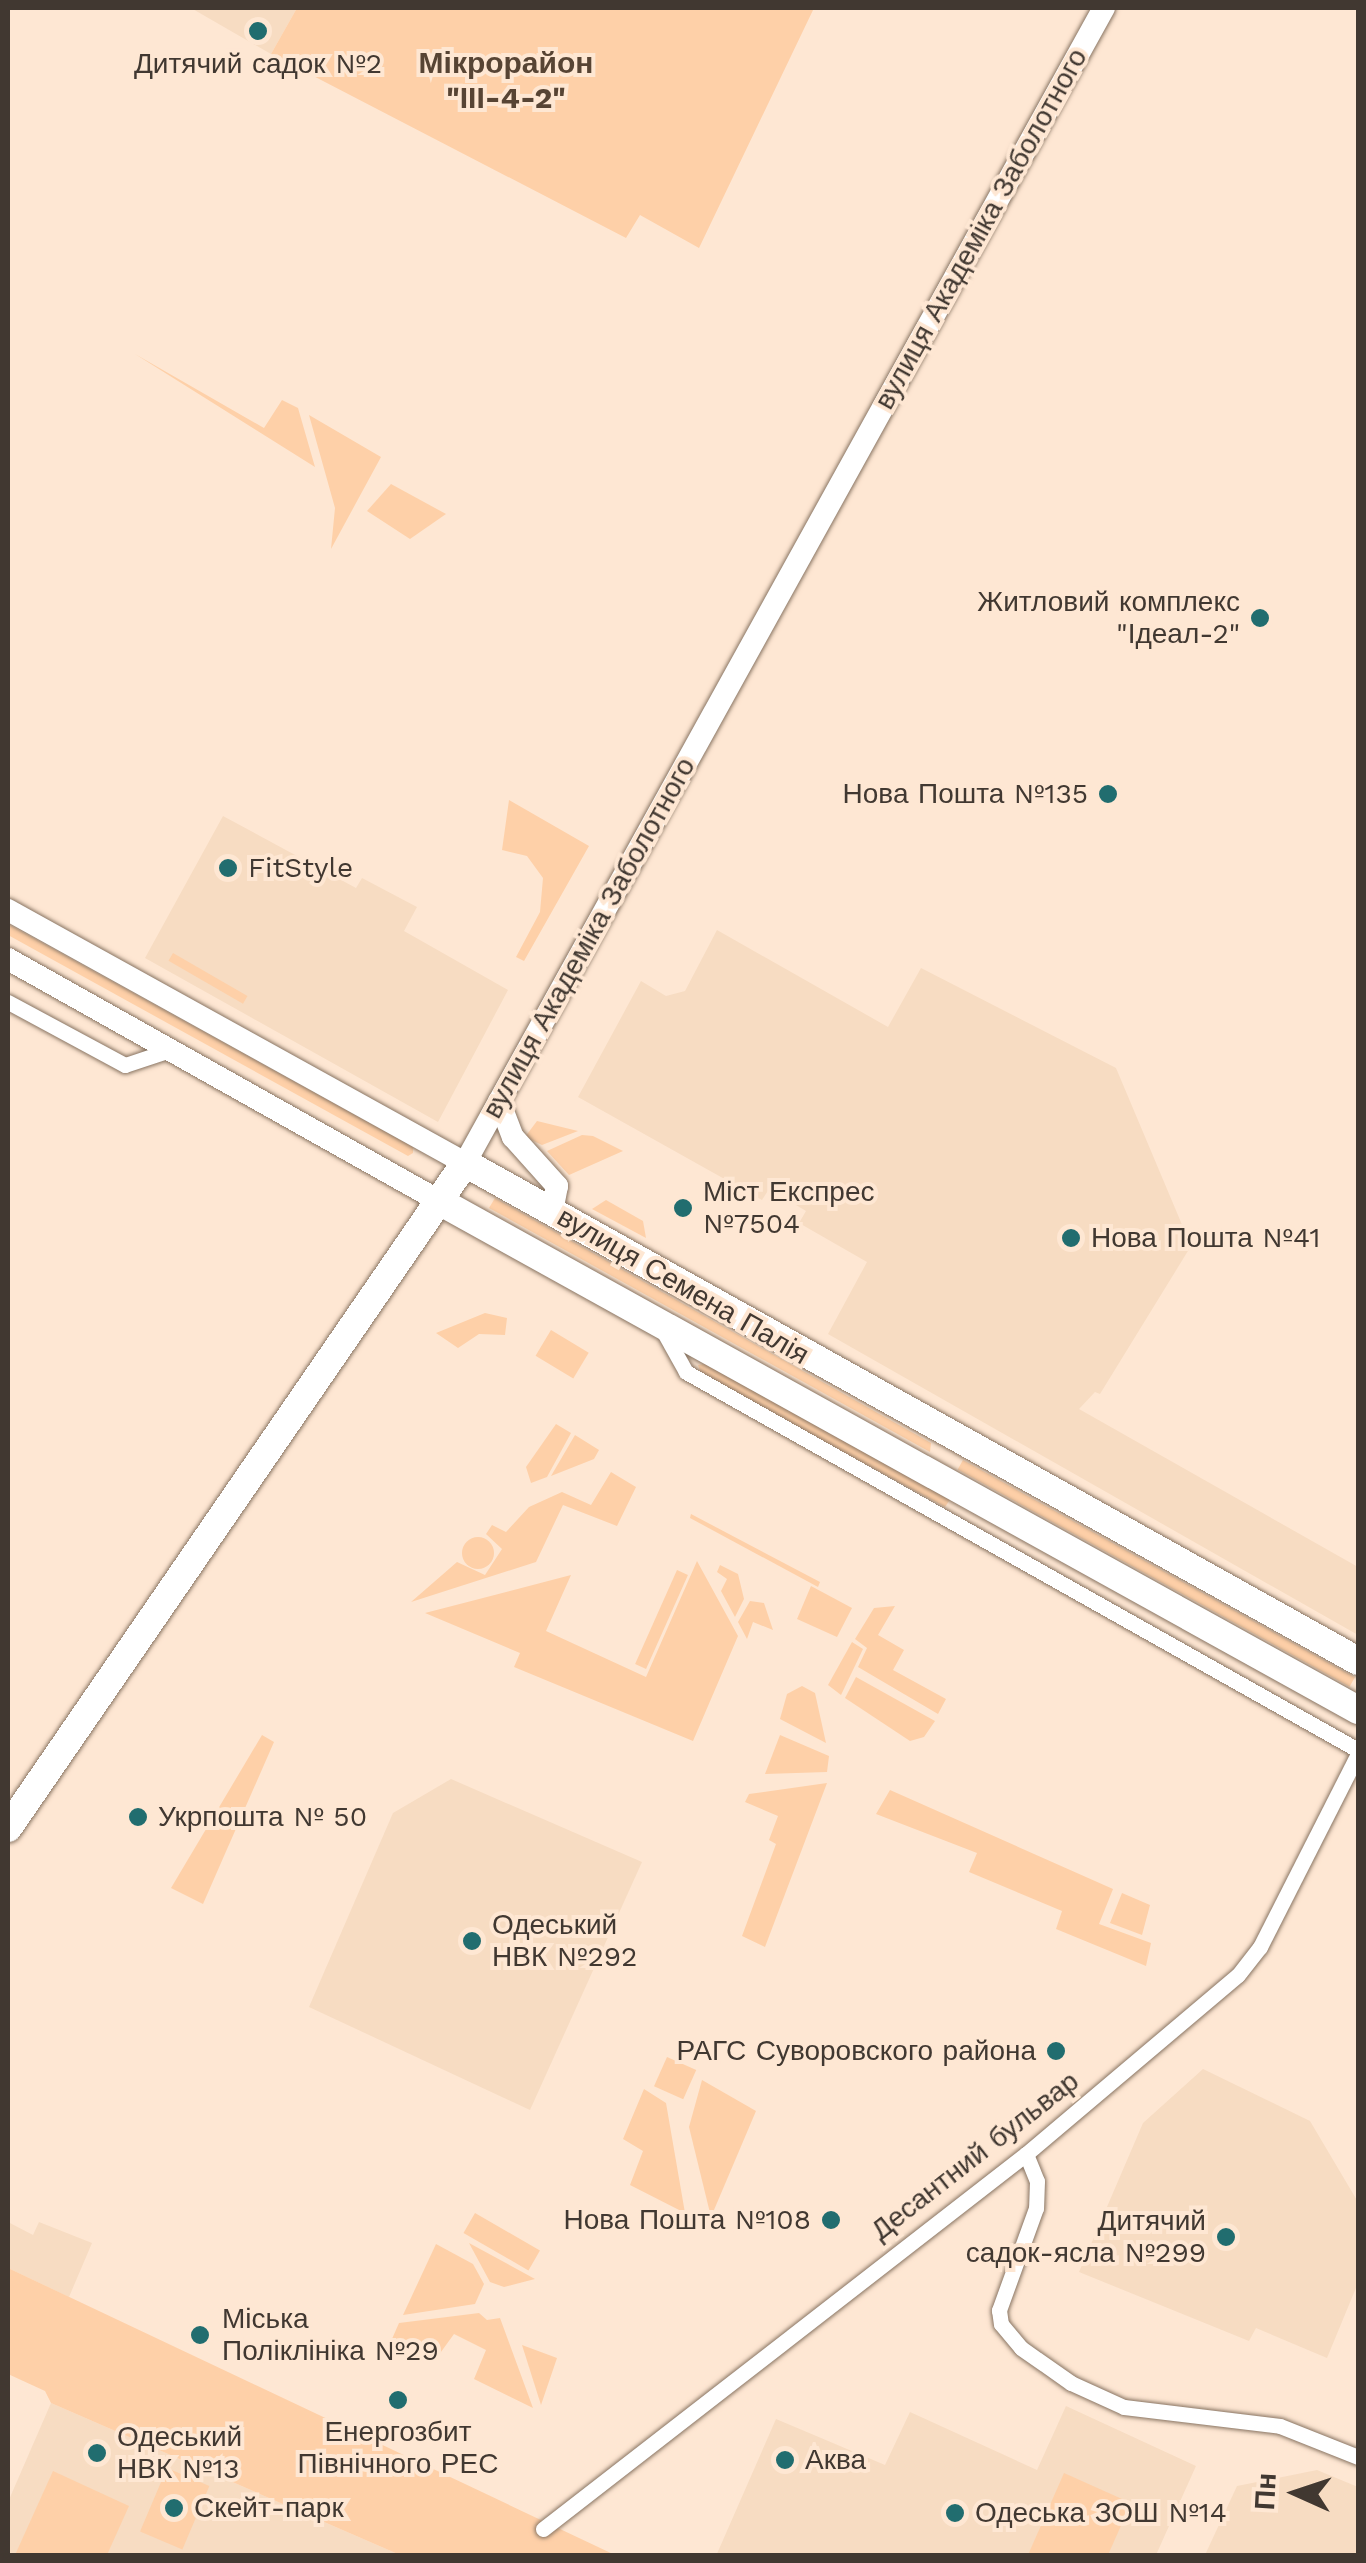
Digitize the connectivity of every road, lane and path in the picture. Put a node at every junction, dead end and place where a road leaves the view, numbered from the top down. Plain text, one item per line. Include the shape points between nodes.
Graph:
1 (1104, 8) edge
2 (8, 910) edge
3 (8, 959) edge
4 (8, 1002) edge
5 (170, 1050) junction
6 (499, 1101) junction
7 (465, 1163) junction
8 (439, 1201) junction
9 (552, 1212) junction
10 (661, 1326) junction
11 (951, 1440) junction
12 (930, 1478) junction
13 (1358, 1661) edge
14 (1358, 1710) edge
15 (1358, 1752) edge
16 (8, 1828) edge
17 (1026, 2154) junction
18 (1358, 2457) edge
19 (543, 2529) dead end

1 - 6 main road, вулиця Академіка Заболотного
2 - 7 main road, вулиця Семена Палія
3 - 5 main road, вулиця Семена Палія
4 - 5 street via 125,1065
5 - 8 main road, вулиця Семена Палія
6 - 7 main road, вулиця Академіка Заболотного
6 - 9 main road via 513,1138 557,1186
7 - 8 highway, вулиця Академіка Заболотного
7 - 9 highway, вулиця Семена Палія
8 - 10 highway, вулиця Семена Палія
8 - 16 highway, вулиця Академіка Заболотного
9 - 11 highway, вулиця Семена Палія
10 - 12 highway, вулиця Семена Палія
10 - 15 street via 686,1372
11 - 12 highway
11 - 13 highway, вулиця Семена Палія
12 - 14 highway, вулиця Семена Палія
15 - 17 street, Десантний бульвар via 1250,1962
17 - 18 street via 1037,2181 1036,2208 999,2310 1001,2324 1021,2348 1071,2384 1124,2407 1280,2426
17 - 19 street, Десантний бульвар

